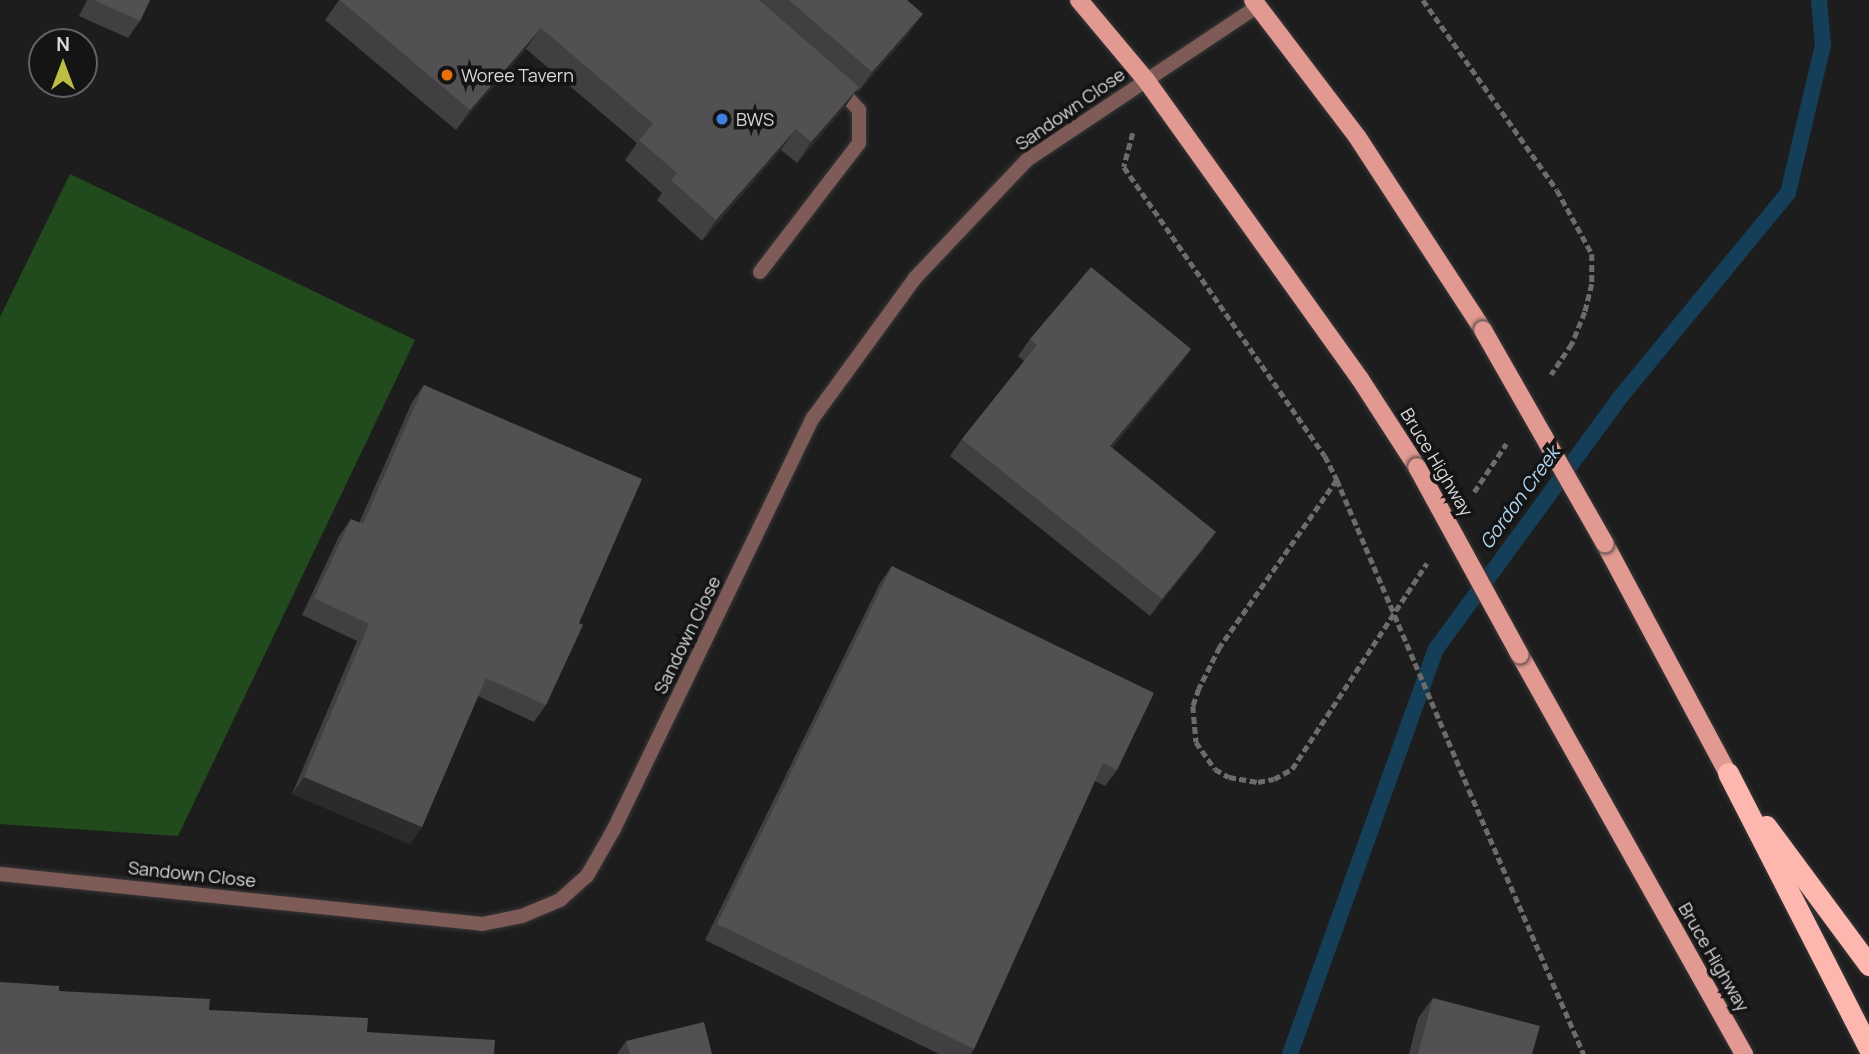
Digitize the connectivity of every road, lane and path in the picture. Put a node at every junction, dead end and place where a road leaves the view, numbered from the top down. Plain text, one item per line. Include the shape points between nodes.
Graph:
1 (1079, 0) edge
2 (1255, 3) edge
3 (828, 79) edge
4 (1146, 80) junction
5 (1124, 167) dead end
6 (760, 272) dead end
7 (1728, 773) junction
8 (0, 874) edge
9 (1869, 965) edge
10 (1869, 1049) edge
11 (1584, 1054) edge
12 (1744, 1054) edge

1 - 4 main road, Bruce Highway
2 - 4 street, Sandown Close
2 - 7 main road, bridge via 1358,138 1483,330
3 - 6 street via 859,110 859,144
4 - 8 street, Sandown Close via 1027,160 915,278 857,354 813,418 614,829 587,876 560,900 522,916 482,924
4 - 12 main road, Bruce Highway, bridge via 1360,379 1417,467
5 - 11 path, bridge via 1337,480
7 - 9 highway
7 - 10 highway

